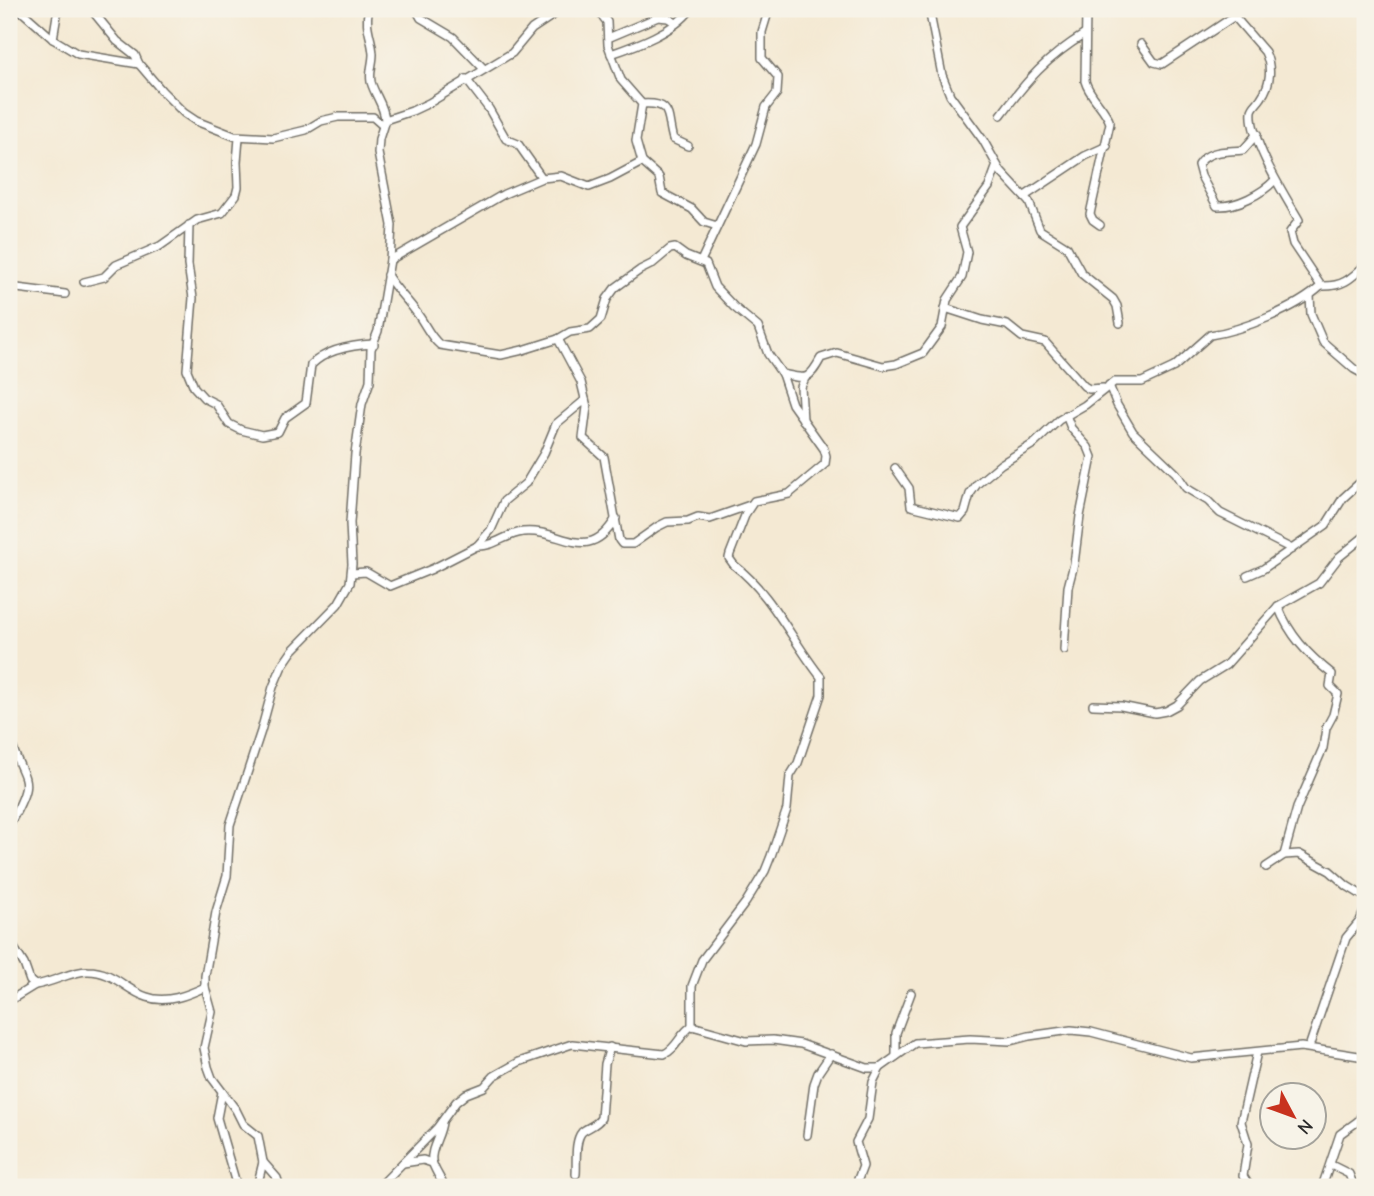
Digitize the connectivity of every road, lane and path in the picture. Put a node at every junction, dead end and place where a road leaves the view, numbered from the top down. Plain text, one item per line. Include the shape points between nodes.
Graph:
1 (19, 9) edge
2 (58, 9) edge
3 (369, 9) edge
4 (416, 9) edge
5 (562, 9) edge
6 (597, 9) edge
7 (691, 9) edge
8 (769, 9) edge
9 (929, 9) edge
10 (1086, 9) edge
11 (1228, 9) edge
12 (95, 13) dead end
13 (1233, 17) junction
14 (676, 23) junction
15 (1085, 34) junction
16 (608, 38) junction
17 (53, 39) junction
18 (1141, 44) dead end
19 (611, 54) junction
20 (139, 64) junction
21 (484, 69) junction
22 (466, 79) junction
23 (642, 104) junction
24 (1001, 115) dead end
25 (384, 122) junction
26 (1257, 134) junction
27 (239, 138) junction
28 (688, 146) dead end
29 (1107, 146) junction
30 (642, 162) junction
31 (997, 165) junction
32 (542, 178) junction
33 (1275, 180) junction
34 (1025, 196) junction
35 (189, 225) junction
36 (1100, 225) dead end
37 (717, 226) junction
38 (390, 260) junction
39 (701, 261) junction
40 (1365, 265) edge
41 (387, 274) junction
42 (84, 282) dead end
43 (1321, 286) junction
44 (9, 287) edge
45 (65, 294) dead end
46 (1310, 296) junction
47 (945, 308) junction
48 (1120, 323) dead end
49 (558, 338) junction
50 (374, 344) junction
51 (782, 374) junction
52 (1365, 375) edge
53 (806, 378) junction
54 (1107, 386) junction
55 (585, 400) junction
56 (1066, 415) junction
57 (803, 420) junction
58 (895, 468) dead end
59 (1365, 478) edge
60 (750, 505) junction
61 (616, 518) junction
62 (1365, 536) edge
63 (477, 546) junction
64 (1292, 549) junction
65 (352, 573) junction
66 (1247, 576) dead end
67 (1278, 606) junction
68 (1063, 650) dead end
69 (1093, 705) dead end
70 (9, 735) edge
71 (9, 825) edge
72 (1284, 855) junction
73 (1266, 867) dead end
74 (1365, 897) edge
75 (9, 900) edge
76 (1365, 909) edge
77 (9, 911) edge
78 (9, 940) edge
79 (35, 985) junction
80 (205, 987) junction
81 (911, 993) dead end
82 (9, 1001) edge
83 (692, 1026) junction
84 (610, 1047) junction
85 (1309, 1047) junction
86 (1257, 1052) junction
87 (831, 1054) junction
88 (896, 1056) junction
89 (1365, 1057) edge
90 (880, 1068) junction
91 (222, 1091) junction
92 (1365, 1110) edge
93 (442, 1121) junction
94 (807, 1135) dead end
95 (263, 1162) junction
96 (403, 1163) junction
97 (432, 1163) junction
98 (1331, 1165) junction
99 (576, 1174) dead end
100 (237, 1187) edge
101 (257, 1187) edge
102 (280, 1187) edge
103 (379, 1187) edge
104 (444, 1187) edge
105 (855, 1187) edge
106 (1250, 1187) edge
107 (1322, 1187) edge
108 (1354, 1187) edge

1 - 17 street
2 - 17 street
3 - 25 street via 370,75 385,112
4 - 21 street
5 - 21 street via 532,29 512,53
6 - 16 street via 607,23
7 - 14 street
8 - 37 street via 762,32 762,58 778,77 779,86 775,99 765,107 756,144
9 - 31 street via 945,85
10 - 15 street
11 - 13 street
12 - 20 street
13 - 18 street via 1162,64 1154,62
13 - 26 street via 1265,52 1270,69 1265,92 1252,110
14 - 16 street via 658,17
14 - 19 street
15 - 24 street via 1060,49 1017,91
15 - 29 street via 1085,81 1108,117
16 - 19 street
17 - 20 street via 78,54
19 - 23 street via 621,80
20 - 27 street via 184,113
21 - 22 street
22 - 25 street via 429,103
22 - 32 street via 506,139 519,144
23 - 28 street via 662,105 670,116 673,139
23 - 30 street via 636,141
25 - 27 street via 373,117 338,117 289,135
25 - 38 street via 379,153 392,225
26 - 33 street
26 - 33 street via 1243,150 1215,152 1203,158 1198,165 1200,176 1214,204 1223,206 1263,191
27 - 35 street via 236,195 222,213
29 - 34 street
29 - 36 street via 1090,214
30 - 32 street via 589,187 561,176
30 - 37 street via 659,177 662,193
31 - 34 street
31 - 47 street via 989,187 960,227 966,259
32 - 38 street via 504,194
33 - 43 street via 1299,220 1290,237
34 - 48 street via 1041,230 1067,247 1082,274 1113,299
35 - 42 street via 160,246 116,265 104,277
35 - 50 street via 193,298 187,370 199,394 216,404 229,424 262,435 278,432 285,418 306,403 311,365 325,355
37 - 39 street
38 - 41 street
39 - 49 street via 670,249 615,288 598,323
39 - 51 street via 710,269 715,287 758,327
40 - 43 street via 1348,282
41 - 49 street via 433,340 443,347 501,355
41 - 50 street
43 - 46 street
44 - 45 street
46 - 52 street via 1311,314 1323,342
46 - 54 street via 1279,312 1210,335 1174,367 1151,379
47 - 53 street via 942,327 917,357 883,366 837,353 821,358
47 - 54 street via 1007,325 1023,337 1045,342 1084,386
49 - 55 street via 581,382
50 - 65 street via 355,454
51 - 53 street
51 - 57 street
53 - 57 street via 801,387
54 - 56 street
54 - 64 street via 1133,432 1186,488 1220,513
55 - 61 street via 583,438 604,457
55 - 63 street via 556,424 526,483 504,501 491,530
56 - 58 street via 1035,443 988,474 970,494 960,518 911,506 909,488
56 - 68 street via 1092,457 1068,587
57 - 60 street via 824,449 825,464 789,494
59 - 64 street via 1343,498 1326,525
60 - 61 street via 710,519 662,524 630,545 620,542
60 - 83 street via 729,558 776,610 821,677 822,686 809,734 790,776 785,816 765,871 708,949 694,979
61 - 63 street via 597,541 570,541 534,531
62 - 67 street via 1339,557 1319,583
63 - 65 street via 390,586 366,572
64 - 66 street
65 - 80 street via 338,604 293,650 273,687 230,825 227,876 216,912
67 - 69 street via 1226,665 1166,711
67 - 72 street via 1305,651 1332,674 1330,686 1338,694
70 - 71 street via 28,780 24,799
72 - 73 street
72 - 74 street via 1304,856
75 - 77 street
76 - 85 street via 1346,938
78 - 79 street
79 - 80 street via 85,970 117,978 154,999 180,997
79 - 82 street
80 - 91 street via 212,1012 205,1037 206,1058
81 - 88 street via 896,1033
83 - 84 street via 664,1054
83 - 87 street via 746,1041 791,1042
84 - 93 street via 572,1044 519,1062 479,1091 466,1094
84 - 99 street via 601,1118 579,1138
85 - 86 street
85 - 89 street
86 - 88 street via 1191,1058 1071,1030 1010,1041 925,1042
86 - 106 street via 1241,1122 1248,1144 1243,1176
87 - 90 street via 863,1068
87 - 94 street via 814,1084
88 - 90 street
90 - 105 street via 868,1119 856,1142 863,1166
91 - 95 street via 243,1124 258,1136
91 - 100 street via 217,1118
92 - 98 street via 1340,1133
93 - 96 street
93 - 97 street
95 - 101 street
95 - 102 street
96 - 97 street
96 - 103 street
97 - 104 street
98 - 107 street
98 - 108 street via 1349,1174

